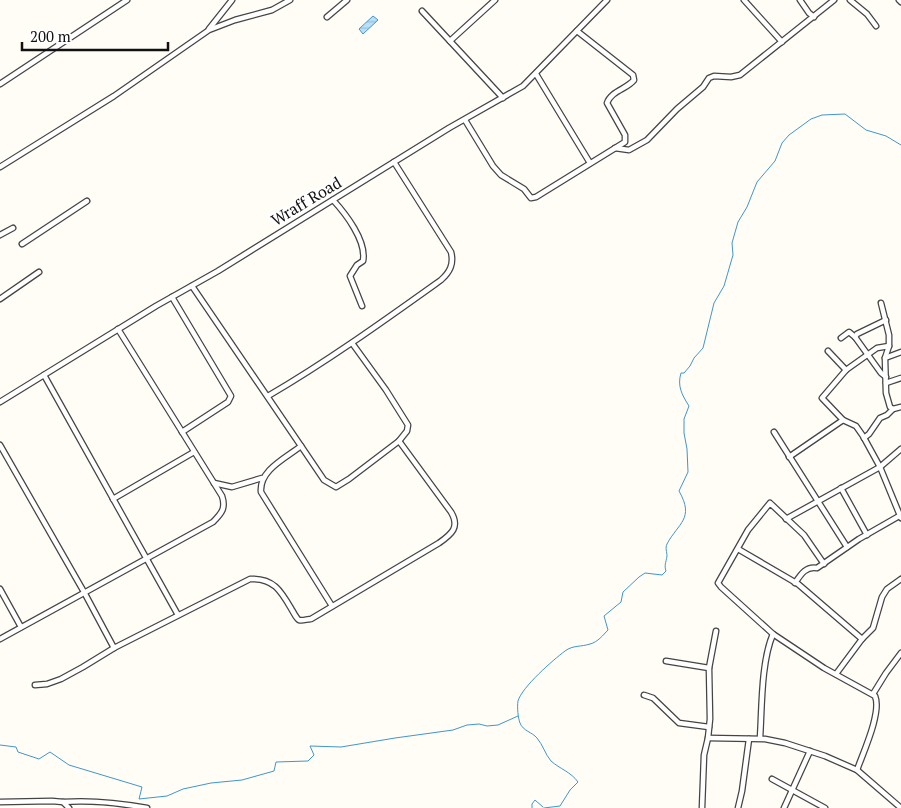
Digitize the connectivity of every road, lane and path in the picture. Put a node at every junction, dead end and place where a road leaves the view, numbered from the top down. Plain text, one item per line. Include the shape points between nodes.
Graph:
1 (126, 0) edge
2 (232, 0) edge
3 (290, 0) edge
4 (348, 0) edge
5 (495, 0) edge
6 (607, 0) edge
7 (744, 0) edge
8 (800, 0) edge
9 (834, 0) edge
10 (850, 0) edge
11 (422, 12) dead end
12 (327, 17) dead end
13 (814, 17) junction
14 (876, 26) dead end
15 (208, 30) junction
16 (577, 31) junction
17 (450, 41) junction
18 (782, 42) junction
19 (536, 74) junction
20 (0, 84) edge
21 (503, 98) junction
22 (465, 120) junction
23 (614, 148) junction
24 (394, 162) junction
25 (590, 163) junction
26 (0, 167) edge
27 (332, 200) junction
28 (87, 201) dead end
29 (12, 228) dead end
30 (0, 235) edge
31 (22, 244) dead end
32 (39, 272) dead end
33 (192, 286) junction
34 (172, 297) junction
35 (0, 299) edge
36 (882, 303) dead end
37 (362, 306) dead end
38 (886, 320) junction
39 (118, 329) junction
40 (855, 337) junction
41 (841, 338) dead end
42 (352, 343) junction
43 (889, 346) junction
44 (828, 351) dead end
45 (901, 352) edge
46 (868, 355) junction
47 (885, 358) junction
48 (846, 370) junction
49 (44, 374) junction
50 (886, 377) junction
51 (901, 378) edge
52 (886, 383) junction
53 (268, 396) junction
54 (0, 402) edge
55 (901, 408) edge
56 (893, 409) junction
57 (843, 420) junction
58 (182, 432) junction
59 (774, 432) dead end
60 (864, 438) junction
61 (399, 441) junction
62 (0, 445) edge
63 (301, 446) junction
64 (901, 449) edge
65 (194, 452) junction
66 (789, 457) junction
67 (880, 467) junction
68 (262, 478) junction
69 (252, 482) junction
70 (214, 483) junction
71 (260, 488) junction
72 (841, 488) junction
73 (113, 499) junction
74 (818, 501) junction
75 (901, 516) edge
76 (786, 519) junction
77 (867, 535) junction
78 (847, 547) junction
79 (738, 549) junction
80 (147, 558) junction
81 (824, 564) junction
82 (901, 579) edge
83 (796, 582) junction
84 (0, 589) edge
85 (84, 592) junction
86 (332, 606) junction
87 (178, 615) junction
88 (21, 627) junction
89 (716, 631) dead end
90 (773, 634) junction
91 (0, 639) edge
92 (862, 639) junction
93 (114, 648) junction
94 (901, 653) edge
95 (666, 662) dead end
96 (710, 668) junction
97 (836, 674) junction
98 (35, 685) dead end
99 (873, 694) junction
100 (644, 695) dead end
101 (709, 727) junction
102 (708, 738) junction
103 (760, 738) junction
104 (749, 739) junction
105 (810, 751) junction
106 (857, 770) junction
107 (772, 779) dead end
108 (792, 791) junction
109 (28, 801) junction
110 (0, 802) edge
111 (63, 802) junction
112 (100, 803) junction
113 (30, 808) edge
114 (69, 808) edge
115 (110, 808) edge
116 (147, 808) edge
117 (702, 808) edge
118 (738, 808) edge
119 (784, 808) edge
120 (825, 808) edge
121 (901, 808) edge

1 - 20 street
2 - 15 street
3 - 15 street via 272,10
4 - 12 street
5 - 17 street
6 - 16 street, Wraff Road
7 - 18 street
8 - 13 street
9 - 13 street
10 - 14 street
11 - 17 street
13 - 18 street
15 - 26 street via 114,96
16 - 19 street, Wraff Road
16 - 23 street via 633,75 630,85 612,95 607,103 626,138
17 - 21 street
18 - 23 street via 740,75 710,78 643,143 630,150
19 - 21 street, Wraff Road
19 - 25 street
21 - 22 street, Wraff Road
22 - 24 street, Wraff Road
22 - 25 street via 493,166 531,198
23 - 25 street
24 - 27 street, Wraff Road
24 - 42 street via 451,252 452,265 441,280
27 - 33 street, Wraff Road
27 - 37 street via 346,214 363,244 363,261 356,265 350,276
28 - 31 street
29 - 30 street
32 - 35 street
33 - 34 street, Wraff Road
33 - 53 street
34 - 39 street, Wraff Road
34 - 58 street via 231,396 228,402
36 - 38 street
38 - 40 street
38 - 43 street
39 - 49 street, Wraff Road
39 - 58 street
40 - 41 street via 849,332
40 - 46 street
42 - 53 street
42 - 61 street via 408,425
43 - 46 street via 880,347
43 - 47 street
44 - 48 street
45 - 47 street
46 - 48 street
46 - 50 street
47 - 50 street
48 - 57 street via 822,397
49 - 54 street, Wraff Road
49 - 73 street
50 - 52 street
51 - 52 street
52 - 56 street
53 - 63 street
55 - 56 street
56 - 60 street via 880,418
57 - 60 street via 856,426
57 - 66 street
58 - 65 street
59 - 66 street
60 - 67 street
61 - 63 street via 336,487 324,480
61 - 86 street via 451,512 456,522 454,527 439,543
62 - 85 street
63 - 68 street
64 - 67 street
65 - 70 street
65 - 73 street
66 - 74 street
67 - 72 street
67 - 75 street
68 - 69 street
68 - 71 street
69 - 70 street via 232,487
69 - 71 street
70 - 80 street via 224,504 221,514 213,522
71 - 86 street
72 - 74 street
72 - 77 street
73 - 80 street
74 - 76 street
74 - 78 street
75 - 77 street
76 - 79 street via 770,503 748,530
76 - 81 street via 804,535
77 - 78 street
78 - 81 street
79 - 83 street
79 - 90 street via 718,584
80 - 85 street
80 - 87 street
81 - 83 street via 807,569
82 - 92 street via 887,589 873,628
83 - 92 street
84 - 88 street
85 - 88 street
85 - 93 street
86 - 87 street via 311,618 299,620 272,582 250,579
87 - 93 street
88 - 91 street
89 - 96 street
90 - 97 street
90 - 103 street via 766,663
92 - 97 street
93 - 98 street via 54,682
94 - 99 street
95 - 96 street
96 - 101 street
97 - 99 street
99 - 106 street via 877,699 876,710
100 - 101 street via 654,698 682,725
101 - 102 street
102 - 104 street
102 - 117 street via 704,755
103 - 104 street
103 - 105 street
104 - 118 street
105 - 106 street
105 - 108 street
106 - 121 street
107 - 108 street
108 - 119 street
108 - 120 street
109 - 110 street
109 - 111 street
109 - 113 street
111 - 112 street
111 - 114 street
112 - 115 street
112 - 116 street

